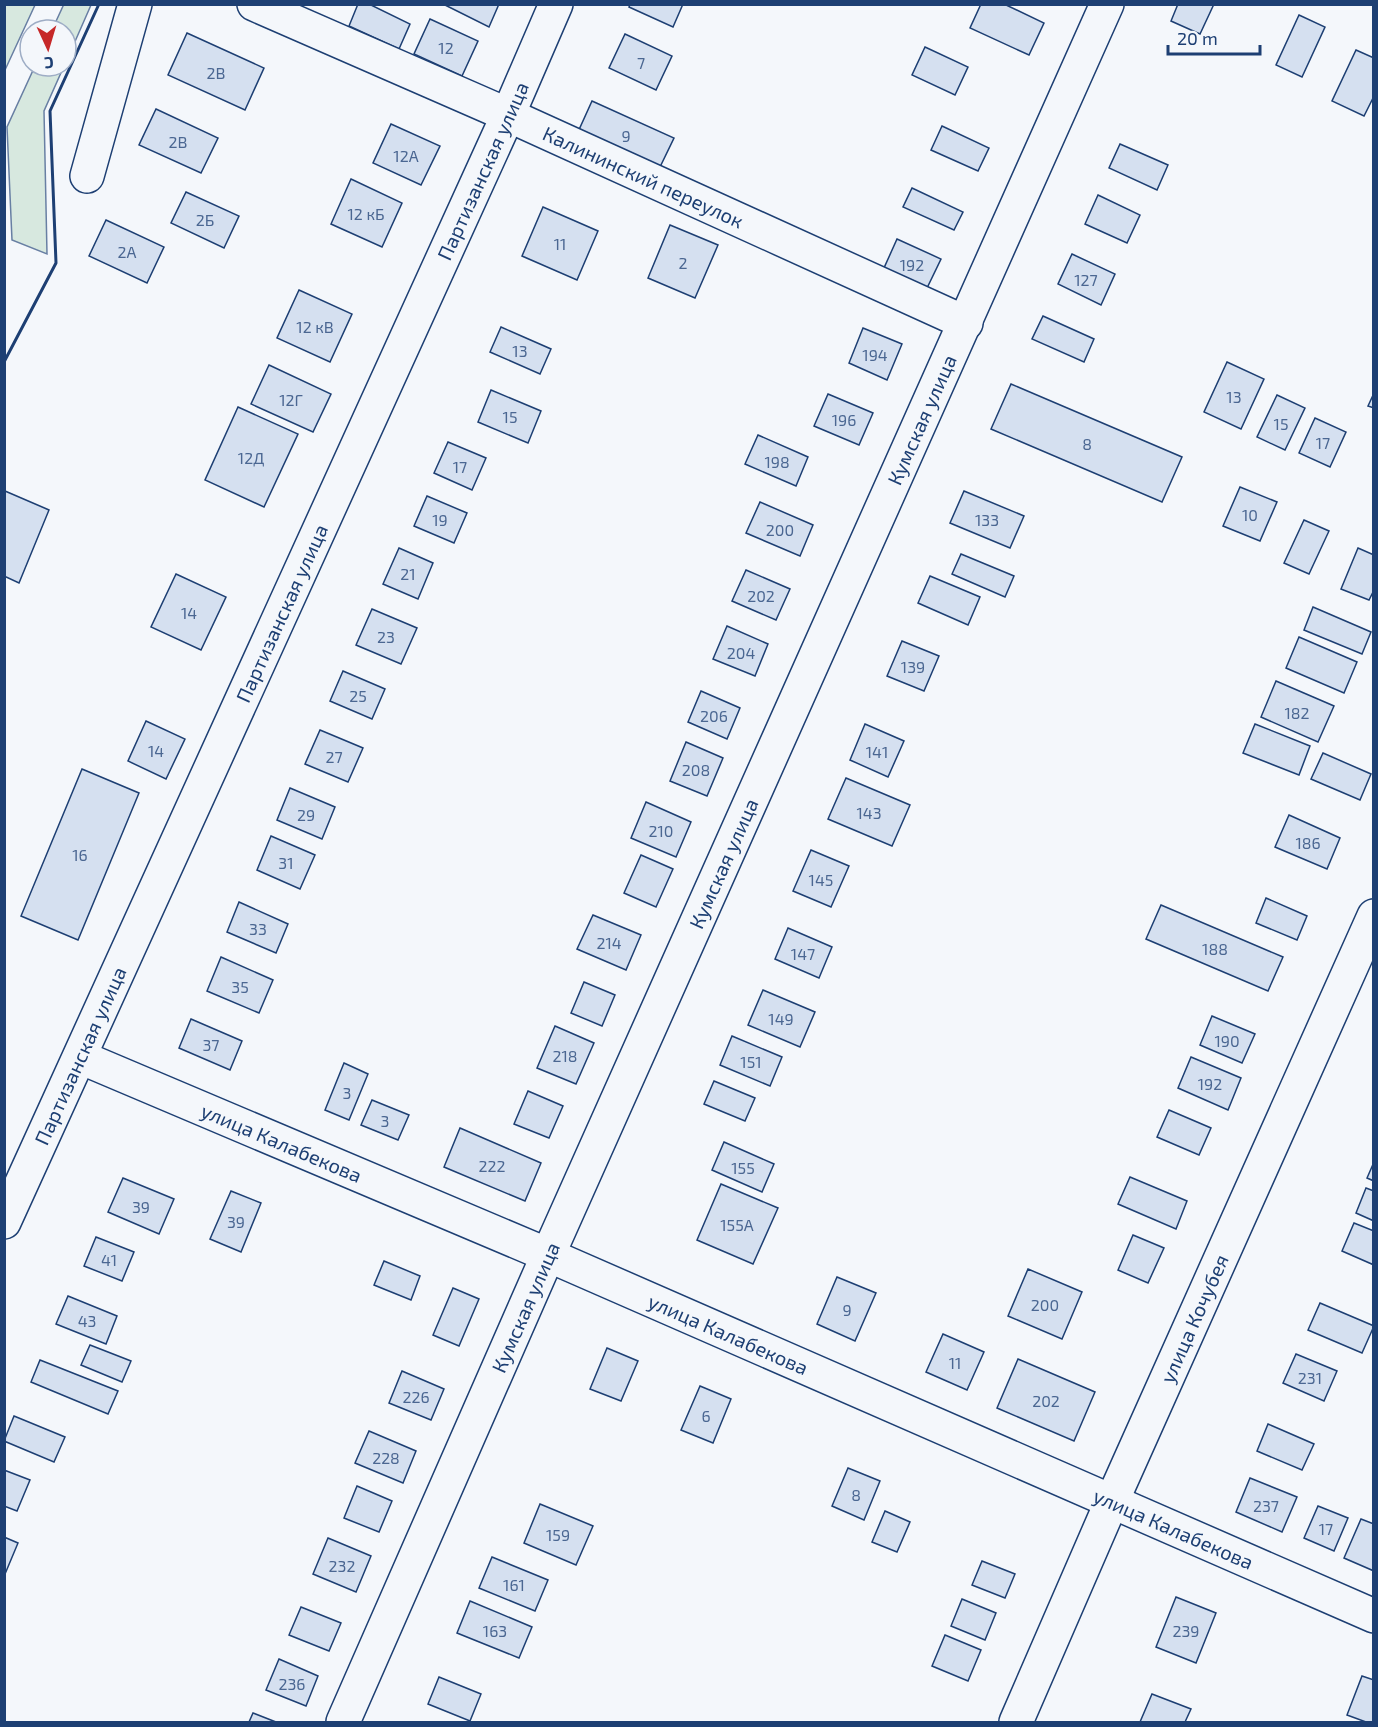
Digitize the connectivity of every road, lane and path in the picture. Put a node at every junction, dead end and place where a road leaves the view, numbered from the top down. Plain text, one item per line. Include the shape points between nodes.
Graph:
1 (135, 4) edge
2 (254, 4) edge
3 (556, 4) edge
4 (1107, 4) edge
5 (508, 115) junction
6 (87, 176) dead end
7 (966, 323) junction
8 (1374, 916) edge
9 (80, 1057) junction
10 (4, 1222) edge
11 (548, 1255) junction
12 (1112, 1501) junction
13 (1374, 1616) edge
14 (343, 1722) edge
15 (1016, 1722) edge

1 - 6 street
2 - 5 street, Калининский переулок
3 - 5 street, Партизанская улица
4 - 7 street, Кумская улица
5 - 7 street, Калининский переулок
5 - 9 street, Партизанская улица
7 - 11 street, Кумская улица
8 - 12 street, улица Кочубея
9 - 10 street, Партизанская улица
9 - 11 street, улица Калабекова
11 - 12 street, улица Калабекова
11 - 14 street, Кумская улица
12 - 13 street, улица Калабекова
12 - 15 street, улица Кочубея

